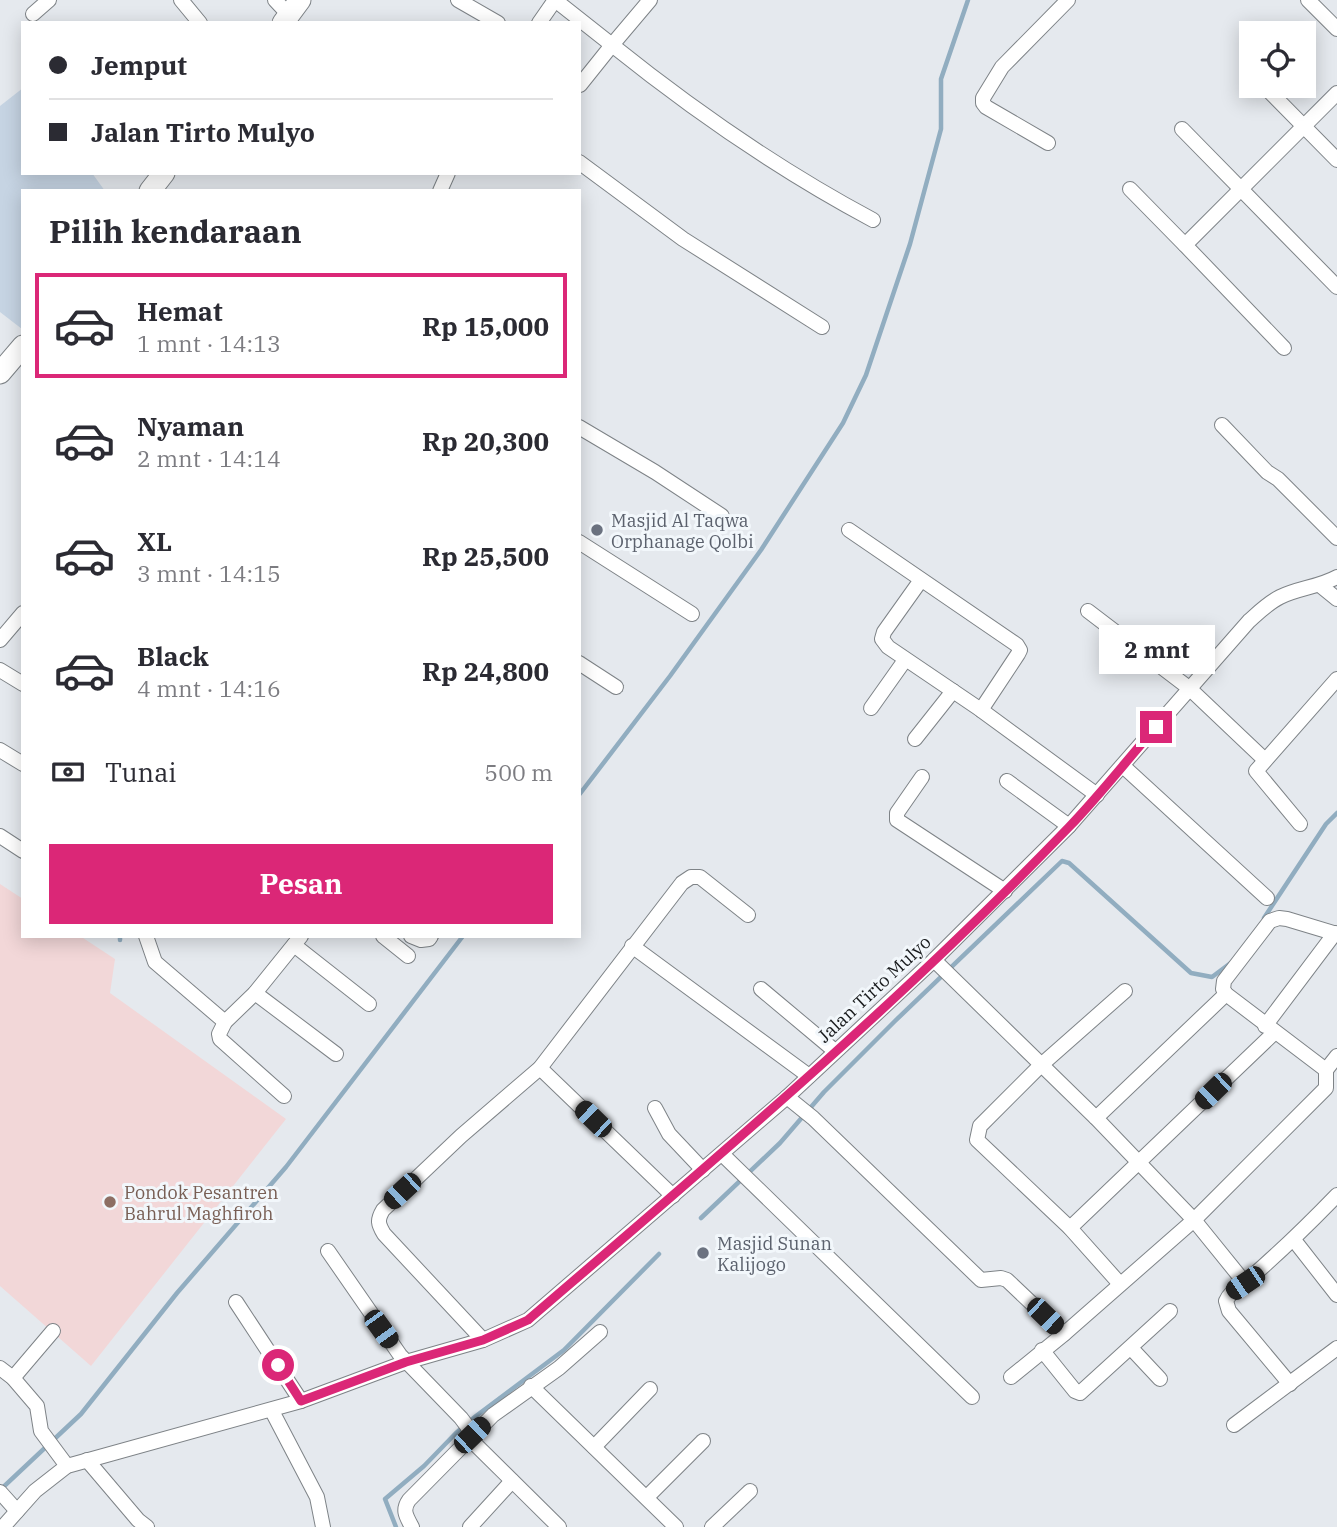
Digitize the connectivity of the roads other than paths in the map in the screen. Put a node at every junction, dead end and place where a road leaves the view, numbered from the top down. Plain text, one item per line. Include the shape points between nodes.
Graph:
1 (49, 0) edge
2 (181, 0) edge
3 (458, 0) edge
4 (555, 0) edge
5 (650, 0) edge
6 (1068, 0) edge
7 (1308, 0) edge
8 (33, 15) dead end
9 (199, 21) edge
10 (495, 21) edge
11 (540, 21) edge
12 (1337, 29) edge
13 (612, 45) junction
14 (581, 84) edge
15 (1337, 93) edge
16 (1276, 98) edge
17 (1304, 127) junction
18 (1182, 129) dead end
19 (1048, 143) dead end
20 (1337, 160) edge
21 (581, 163) edge
22 (162, 175) edge
23 (152, 189) edge
24 (1130, 190) dead end
25 (1241, 190) junction
26 (873, 220) dead end
27 (1185, 245) junction
28 (1337, 287) edge
29 (822, 327) dead end
30 (21, 348) edge
31 (1284, 348) dead end
32 (0, 373) edge
33 (1222, 425) dead end
34 (581, 428) edge
35 (722, 516) dead end
36 (849, 530) dead end
37 (1337, 538) edge
38 (581, 543) edge
39 (1337, 577) edge
40 (921, 580) junction
41 (1321, 586) junction
42 (1337, 598) edge
43 (1088, 611) dead end
44 (692, 614) dead end
45 (21, 615) edge
46 (0, 640) edge
47 (905, 660) junction
48 (581, 664) edge
49 (0, 670) edge
50 (1337, 679) edge
51 (21, 683) edge
52 (616, 687) dead end
53 (1189, 688) junction
54 (953, 691) junction
55 (871, 708) dead end
56 (981, 710) junction
57 (915, 739) dead end
58 (0, 750) edge
59 (1265, 760) junction
60 (21, 763) edge
61 (1123, 766) junction
62 (922, 777) dead end
63 (1007, 781) dead end
64 (1097, 795) junction
65 (1300, 824) dead end
66 (1069, 826) junction
67 (0, 836) edge
68 (21, 850) edge
69 (1005, 891) junction
70 (1266, 898) dead end
71 (748, 915) dead end
72 (1336, 934) edge
73 (147, 938) edge
74 (386, 938) edge
75 (292, 940) edge
76 (632, 946) junction
77 (408, 956) dead end
78 (942, 968) junction
79 (761, 989) dead end
80 (1125, 990) dead end
81 (255, 993) junction
82 (1226, 994) junction
83 (369, 1004) dead end
84 (225, 1022) junction
85 (1270, 1029) junction
86 (835, 1051) junction
87 (335, 1054) dead end
88 (1337, 1056) edge
89 (1040, 1066) junction
90 (540, 1068) junction
91 (1326, 1070) junction
92 (809, 1076) junction
93 (1332, 1092) edge
94 (284, 1096) dead end
95 (786, 1097) junction
96 (655, 1108) dead end
97 (1096, 1118) junction
98 (722, 1154) junction
99 (1139, 1163) junction
100 (703, 1170) junction
101 (1337, 1195) edge
102 (673, 1196) junction
103 (1194, 1220) junction
104 (1070, 1228) junction
105 (1294, 1240) junction
106 (328, 1251) dead end
107 (1245, 1283) junction
108 (1120, 1284) junction
109 (1337, 1295) edge
110 (236, 1302) dead end
111 (1170, 1311) dead end
112 (53, 1331) dead end
113 (600, 1332) dead end
114 (1064, 1334) junction
115 (483, 1340) junction
116 (1131, 1348) junction
117 (1337, 1348) edge
118 (1042, 1350) junction
119 (406, 1362) junction
120 (0, 1368) edge
121 (1011, 1377) dead end
122 (13, 1378) junction
123 (1160, 1379) dead end
124 (1290, 1384) junction
125 (531, 1386) junction
126 (650, 1389) dead end
127 (972, 1397) dead end
128 (301, 1401) junction
129 (272, 1411) junction
130 (1234, 1425) dead end
131 (467, 1426) junction
132 (703, 1441) dead end
133 (594, 1447) junction
134 (86, 1460) junction
135 (62, 1461) junction
136 (512, 1481) junction
137 (750, 1491) dead end
138 (1, 1493) edge
139 (647, 1497) junction
140 (11, 1518) edge
141 (139, 1525) edge
142 (557, 1526) edge
143 (24, 1527) edge
144 (323, 1527) edge
145 (412, 1527) edge
146 (470, 1527) edge
147 (676, 1527) edge
148 (712, 1527) edge

1 - 8 street
2 - 9 street
3 - 10 street
4 - 11 street
4 - 13 street
5 - 13 street
6 - 19 street via 1002,66 983,103
7 - 12 street
13 - 14 street
13 - 26 street via 746,142
15 - 17 street
16 - 17 street
17 - 20 street
17 - 25 street
18 - 25 street
21 - 29 street via 683,239
22 - 23 main road
24 - 27 street
25 - 27 street
25 - 28 street
27 - 31 street
30 - 32 main road
33 - 37 street
34 - 35 street
36 - 40 street
38 - 44 street
39 - 41 street, Jalan Tirto Mulyo
40 - 47 street via 882,639
40 - 56 street via 1017,645 1018,654
41 - 42 street
41 - 53 street, Jalan Tirto Mulyo via 1269,603
43 - 53 street
45 - 46 street
47 - 54 street
47 - 55 street
48 - 52 street
49 - 51 street
50 - 59 street
53 - 59 street
53 - 61 street, Jalan Tirto Mulyo
54 - 56 street
54 - 57 street
56 - 64 street
58 - 60 street
59 - 65 street via 1257,775
61 - 64 street, Jalan Tirto Mulyo
61 - 70 street
62 - 69 street via 897,813 897,820
63 - 66 street
64 - 66 street, Jalan Tirto Mulyo
66 - 69 street, Jalan Tirto Mulyo
67 - 68 street
69 - 78 street, Jalan Tirto Mulyo
71 - 76 street via 700,877 691,877
72 - 82 street via 1287,919 1270,921 1224,981
72 - 85 street
73 - 84 street via 155,962
74 - 77 street
75 - 81 street
75 - 83 street
76 - 90 street
76 - 92 street
78 - 86 street, Jalan Tirto Mulyo
78 - 89 street
79 - 86 street
80 - 89 street
81 - 84 street
81 - 87 street
82 - 85 street
82 - 97 street
84 - 94 street via 220,1039
85 - 91 street
85 - 99 street
86 - 92 street, Jalan Tirto Mulyo
88 - 91 street
89 - 97 street
89 - 104 street via 980,1126 976,1140
90 - 102 street
90 - 115 street via 461,1136 378,1218 384,1234
91 - 93 street
92 - 95 street, Jalan Tirto Mulyo
93 - 103 street
95 - 98 street, Jalan Tirto Mulyo
95 - 114 street via 981,1280 1007,1280
96 - 100 street via 669,1135
97 - 99 street
98 - 100 street, Jalan Tirto Mulyo
98 - 127 street
99 - 103 street
99 - 104 street
100 - 102 street, Jalan Tirto Mulyo
101 - 105 street
102 - 115 street, Jalan Tirto Mulyo via 528,1320
103 - 107 street
103 - 108 street
104 - 108 street
105 - 107 street
105 - 109 street
106 - 119 street
107 - 124 street via 1228,1294 1229,1311
108 - 114 street
110 - 128 street
111 - 116 street
112 - 122 street
113 - 125 street
114 - 118 street
115 - 119 street, Jalan Tirto Mulyo
116 - 118 street via 1080,1393
116 - 123 street
117 - 124 street
118 - 121 street
119 - 128 street, Jalan Tirto Mulyo
119 - 131 street
120 - 122 street
122 - 135 street via 37,1406 43,1435
124 - 130 street
125 - 131 street via 493,1415
125 - 133 street
126 - 133 street
128 - 129 street, Jalan Tirto Mulyo
129 - 134 street, Jalan Tirto Mulyo
129 - 144 street via 317,1497
131 - 136 street via 475,1444
131 - 145 street via 405,1506
132 - 139 street
133 - 139 street
134 - 135 street, Jalan Tirto Mulyo
134 - 141 street
135 - 140 street, Jalan Tirto Mulyo
136 - 142 street
136 - 146 street
137 - 148 street
138 - 140 street
139 - 147 street
140 - 143 street

